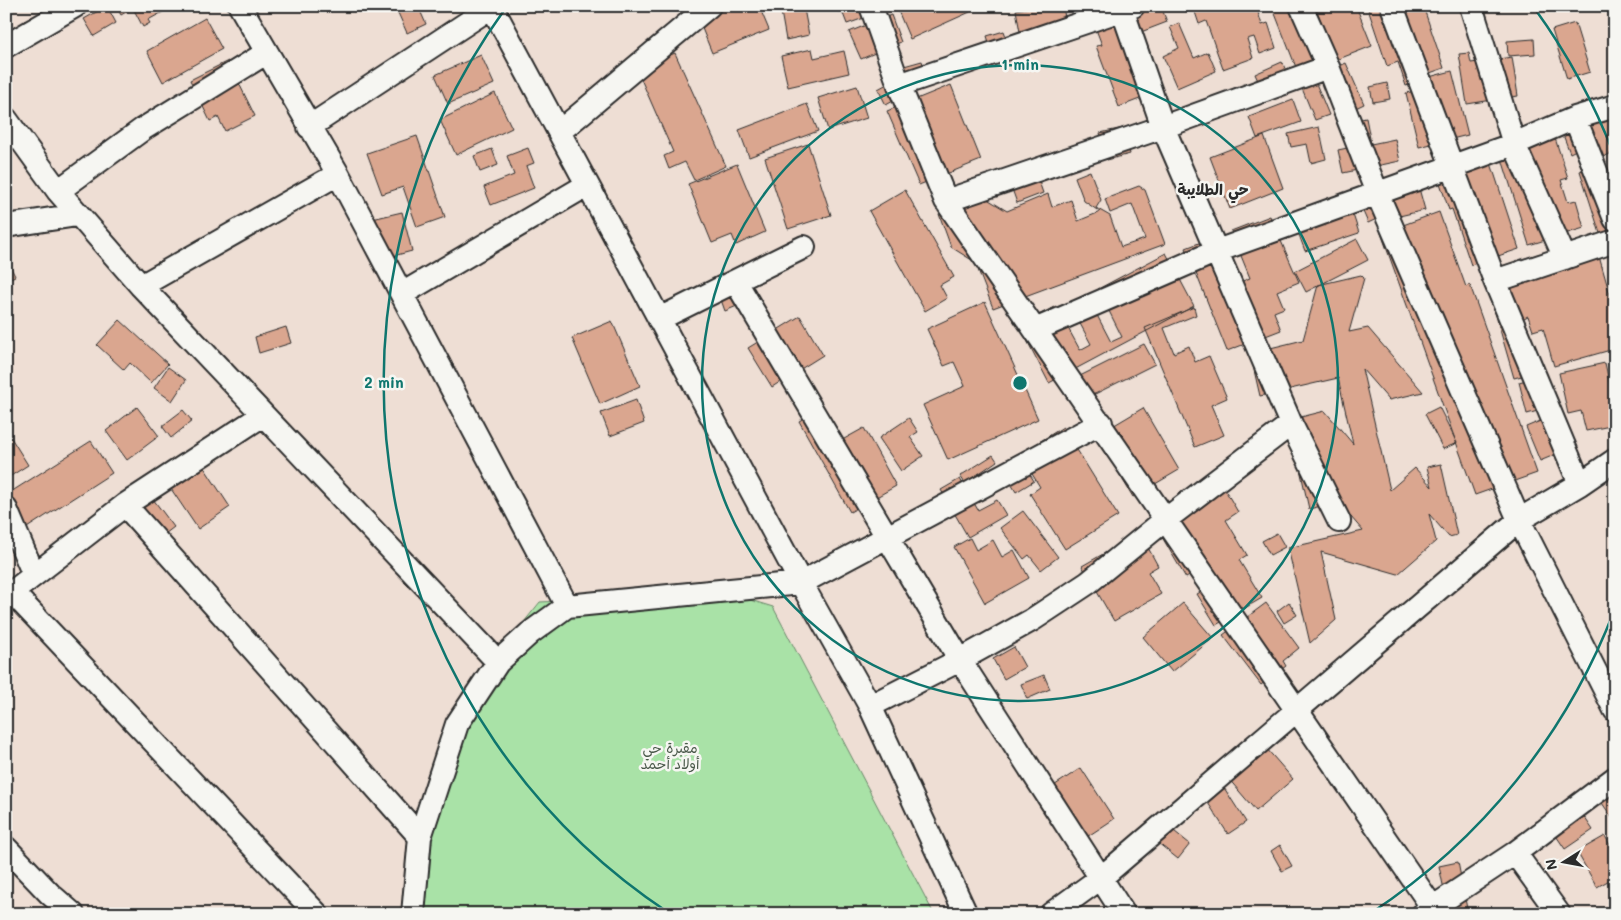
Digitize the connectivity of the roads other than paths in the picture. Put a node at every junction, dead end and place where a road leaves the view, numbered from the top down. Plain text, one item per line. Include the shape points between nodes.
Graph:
1 (75, 6) edge
2 (240, 6) edge
3 (709, 6) edge
4 (871, 6) edge
5 (1301, 6) edge
6 (1392, 6) edge
7 (1471, 6) edge
8 (492, 7) edge
9 (1125, 8) edge
10 (6, 46) edge
11 (266, 53) junction
12 (1328, 66) junction
13 (899, 85) junction
14 (1615, 106) edge
15 (1575, 118) junction
16 (6, 119) edge
17 (309, 127) junction
18 (1164, 128) junction
19 (559, 132) junction
20 (1514, 144) junction
21 (1450, 167) junction
22 (338, 174) junction
23 (587, 185) junction
24 (58, 191) junction
25 (1376, 193) junction
26 (946, 200) junction
27 (77, 215) junction
28 (1615, 219) edge
29 (6, 226) edge
30 (1615, 241) edge
31 (804, 247) dead end
32 (1217, 250) junction
33 (1565, 258) junction
34 (1495, 281) junction
35 (736, 282) junction
36 (141, 286) junction
37 (402, 294) junction
38 (659, 318) junction
39 (1035, 330) junction
40 (263, 415) junction
41 (1101, 423) junction
42 (1291, 424) junction
43 (1615, 460) edge
44 (1580, 484) junction
45 (125, 505) junction
46 (6, 509) edge
47 (1165, 520) junction
48 (1519, 520) junction
49 (1339, 521) dead end
50 (887, 536) junction
51 (34, 575) junction
52 (801, 583) junction
53 (9, 595) edge
54 (567, 606) junction
55 (960, 660) junction
56 (498, 662) junction
57 (870, 706) junction
58 (1296, 710) junction
59 (1615, 710) edge
60 (1612, 787) edge
61 (420, 838) junction
62 (6, 848) edge
63 (1516, 852) junction
64 (1102, 877) junction
65 (1432, 911) edge
66 (73, 914) edge
67 (317, 914) edge
68 (413, 914) edge
69 (966, 914) edge
70 (1051, 914) edge
71 (1124, 914) edge
72 (1558, 914) edge

1 - 10 street
2 - 11 street
3 - 19 street
4 - 13 street
5 - 12 street
6 - 21 street
7 - 20 street
8 - 17 street
8 - 19 street
9 - 13 street
9 - 18 street
11 - 17 street
11 - 24 street via 143,129
12 - 18 street
12 - 25 street
13 - 26 street
14 - 15 street
15 - 20 street
15 - 28 street
16 - 24 street
17 - 22 street
18 - 26 street
18 - 32 street
19 - 23 street
20 - 21 street
20 - 33 street
21 - 25 street
21 - 34 street
22 - 36 street
22 - 37 street
23 - 37 street
23 - 38 street
24 - 27 street
25 - 32 street
25 - 48 street
26 - 39 street
27 - 29 street
27 - 36 street
30 - 33 street
31 - 35 street
32 - 39 street
32 - 42 street
33 - 34 street
34 - 44 street
35 - 38 street
35 - 50 street
36 - 40 street
37 - 54 street
38 - 52 street
39 - 41 street
40 - 45 street
40 - 56 street
41 - 47 street
41 - 50 street
42 - 47 street
42 - 49 street
43 - 44 street
44 - 48 street
45 - 51 street
45 - 61 street
46 - 51 street
47 - 55 street via 1088,583 1032,620
47 - 58 street
48 - 58 street
48 - 59 street
50 - 52 street
50 - 55 street
51 - 53 street
52 - 54 street
52 - 57 street
53 - 67 street
54 - 56 street
55 - 57 street
55 - 64 street
56 - 61 street via 457,724
57 - 69 street
58 - 64 street
58 - 65 street
60 - 63 street
61 - 68 street
62 - 66 street
63 - 65 street
63 - 72 street
64 - 70 street
64 - 71 street

